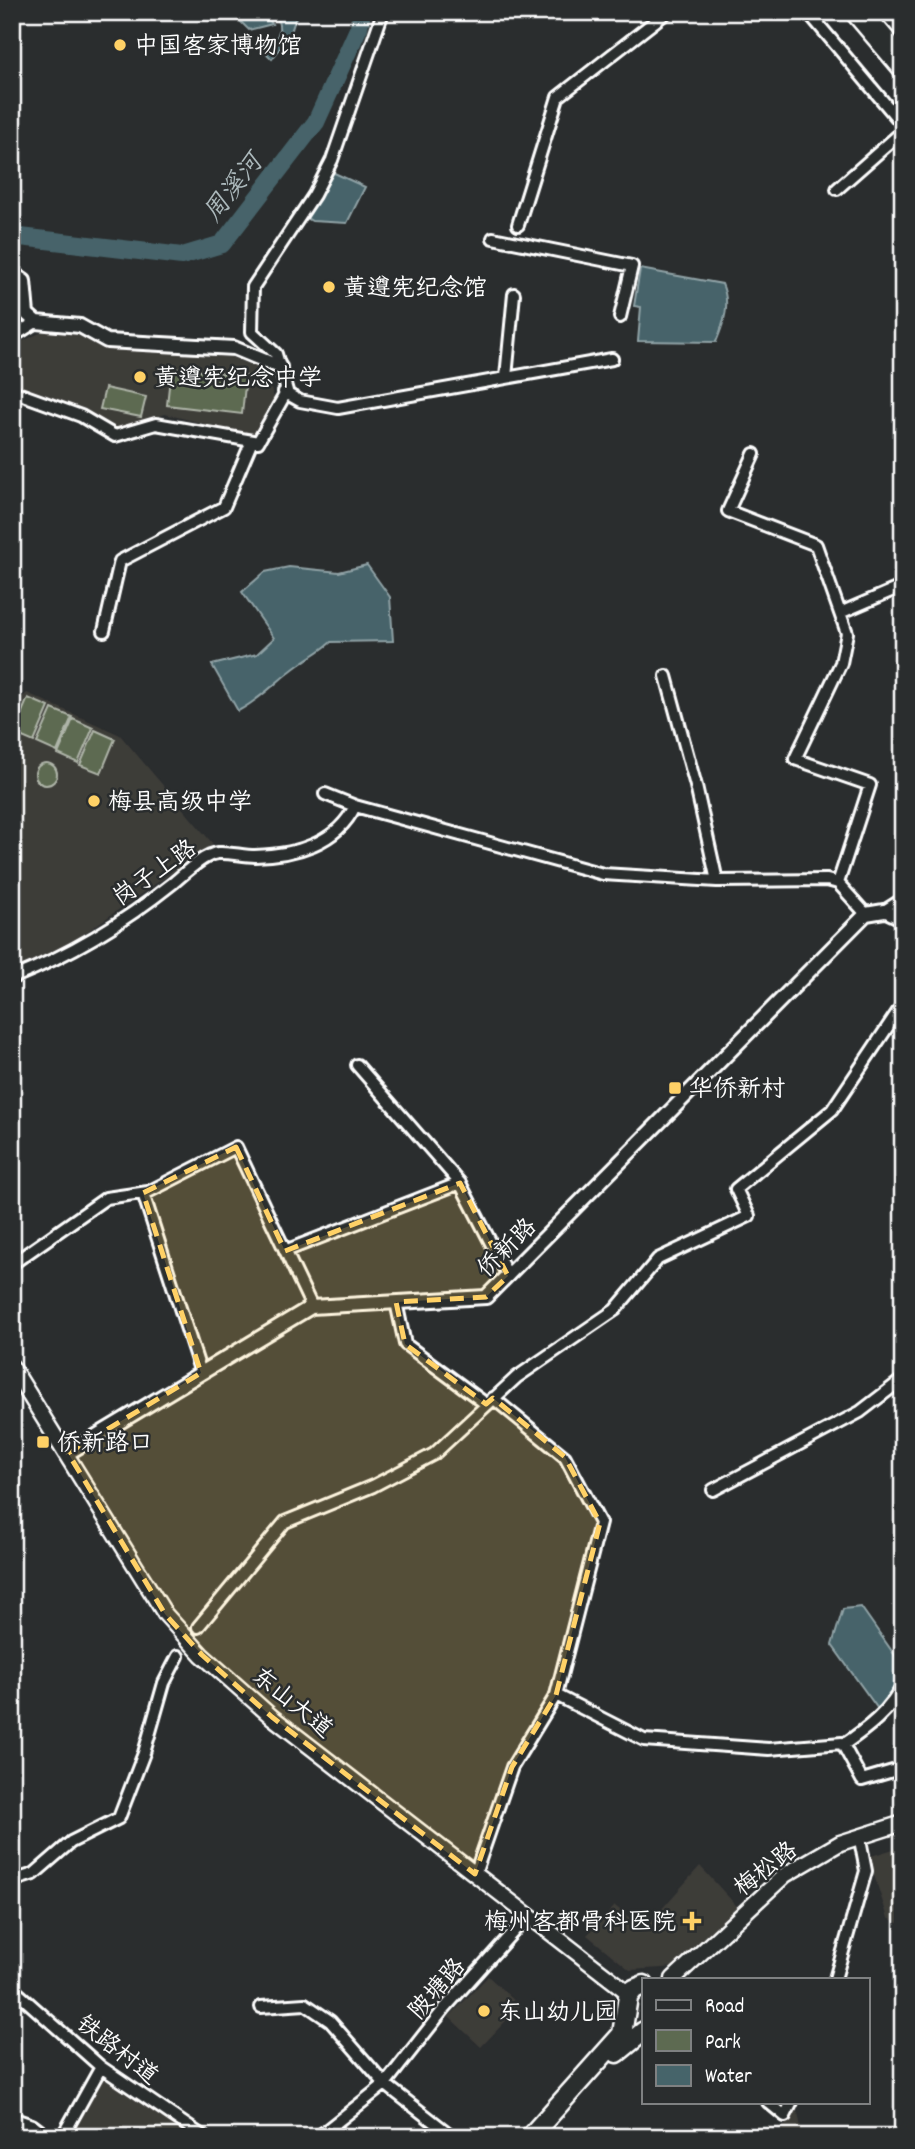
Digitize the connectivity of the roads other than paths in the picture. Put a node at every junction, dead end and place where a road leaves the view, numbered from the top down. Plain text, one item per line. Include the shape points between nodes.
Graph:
1 (383, 12) edge
2 (667, 12) edge
3 (808, 12) edge
4 (852, 12) edge
5 (865, 12) edge
6 (903, 57) edge
7 (903, 72) edge
8 (903, 125) edge
9 (903, 131) edge
10 (837, 189) dead end
11 (518, 225) dead end
12 (493, 238) dead end
13 (12, 274) edge
14 (514, 294) dead end
15 (620, 317) dead end
16 (36, 322) junction
17 (12, 337) edge
18 (612, 359) dead end
19 (280, 367) junction
20 (506, 377) junction
21 (12, 391) edge
22 (284, 392) dead end
23 (252, 441) junction
24 (754, 454) dead end
25 (903, 586) edge
26 (840, 613) junction
27 (104, 631) dead end
28 (666, 676) dead end
29 (325, 794) dead end
30 (355, 806) junction
31 (717, 881) junction
32 (838, 883) junction
33 (903, 899) edge
34 (884, 911) junction
35 (866, 914) junction
36 (903, 920) edge
37 (12, 978) edge
38 (903, 1004) edge
39 (357, 1065) dead end
40 (460, 1183) junction
41 (144, 1193) junction
42 (285, 1251) junction
43 (12, 1264) edge
44 (508, 1276) junction
45 (396, 1302) junction
46 (312, 1307) junction
47 (12, 1367) edge
48 (201, 1373) junction
49 (903, 1379) edge
50 (489, 1401) junction
51 (68, 1453) junction
52 (713, 1490) dead end
53 (198, 1627) dead end
54 (178, 1656) dead end
55 (903, 1684) edge
56 (556, 1695) junction
57 (843, 1745) junction
58 (903, 1768) edge
59 (903, 1824) edge
60 (903, 1831) edge
61 (861, 1844) junction
62 (475, 1874) junction
63 (12, 1881) edge
64 (522, 1922) dead end
65 (674, 1978) edge
66 (684, 1978) edge
67 (835, 1978) edge
68 (12, 1989) edge
69 (634, 1995) edge
70 (261, 2007) dead end
71 (642, 2023) edge
72 (642, 2032) edge
73 (101, 2067) junction
74 (385, 2084) junction
75 (770, 2104) edge
76 (791, 2104) edge
77 (12, 2118) edge
78 (48, 2137) edge
79 (62, 2137) edge
80 (204, 2137) edge
81 (318, 2137) edge
82 (453, 2137) edge
83 (530, 2137) edge
84 (538, 2137) edge

1 - 19 street via 332,160 253,287 252,332 276,354
2 - 11 street via 558,97
3 - 8 street
4 - 7 main road
5 - 6 main road
9 - 10 street
12 - 15 street via 632,266
13 - 16 street via 24,281 27,314
14 - 20 street
16 - 17 street
16 - 19 street via 80,326 107,341 234,348
18 - 20 street
19 - 23 street via 286,391 258,442
20 - 22 street via 338,408 312,405
21 - 23 street via 81,416 115,436 156,424
23 - 27 street via 224,507 120,561
24 - 26 street via 728,511 816,545
25 - 26 street
26 - 32 street via 847,633 841,663 795,759 870,785
28 - 31 street
29 - 30 street
30 - 31 street via 603,874
30 - 37 street, 岗子上路 via 327,838 299,852 218,853 88,944
31 - 32 street
32 - 35 street
33 - 34 street
34 - 35 street
34 - 36 street
35 - 44 street, 侨新路
38 - 50 street via 832,1110 736,1189 749,1216 657,1259 615,1310
39 - 40 street
40 - 42 street
40 - 44 street
41 - 42 street via 236,1147
41 - 43 street via 106,1198
41 - 48 street
42 - 46 street
44 - 45 street, 侨新路 via 486,1297
45 - 46 street, 侨新路
45 - 50 street via 405,1344
46 - 48 street, 侨新路
47 - 51 main road, 东山大道
48 - 51 street, 侨新路
49 - 52 street via 860,1412
50 - 53 street via 434,1454 373,1486 285,1522
50 - 56 street via 565,1457 600,1523
51 - 62 main road, 东山大道 via 165,1614 202,1655 272,1717
54 - 63 street via 164,1684 119,1818 71,1842 34,1874
55 - 57 street via 865,1730
56 - 57 street via 644,1740 769,1749
56 - 62 street via 512,1767
57 - 58 street via 862,1780
59 - 65 main road, 梅松路 via 840,1843 785,1875
60 - 61 main road, 梅松路
61 - 66 main road, 梅松路 via 788,1882
61 - 67 street via 866,1871
62 - 69 main road, 东山大道
64 - 74 street, 陂塘路
68 - 73 street, 铁路村道
69 - 71 highway via 632,2018
69 - 83 highway via 622,2034
70 - 74 street via 305,2004 330,2021
72 - 84 highway via 628,2041
73 - 79 street
73 - 80 street, 铁路村道
74 - 81 street, 陂塘路
74 - 82 street
75 - 76 street via 785,2116
77 - 78 street

